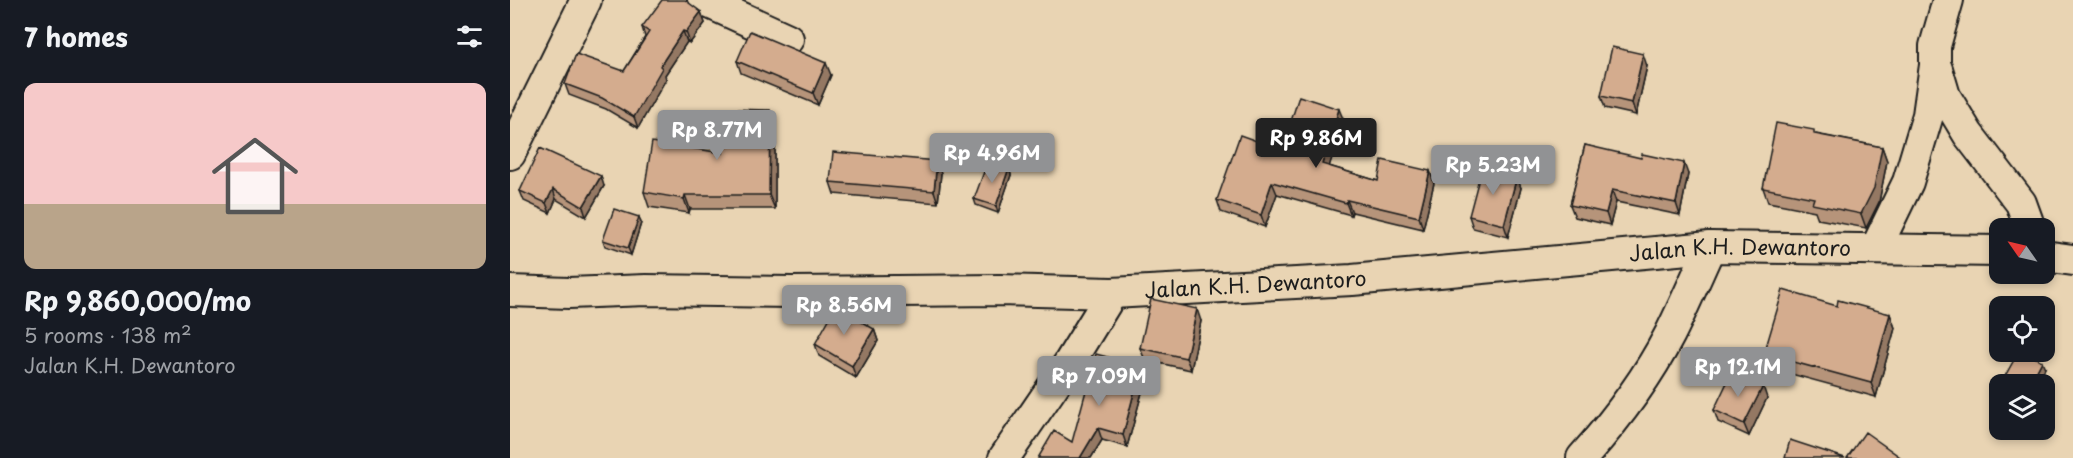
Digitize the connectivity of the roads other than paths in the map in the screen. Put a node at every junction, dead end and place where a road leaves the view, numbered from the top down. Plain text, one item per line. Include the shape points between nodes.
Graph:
1 (586, 0) edge
2 (703, 0) edge
3 (1948, 0) edge
4 (788, 39) dead end
5 (1935, 65) junction
6 (510, 154) edge
7 (2026, 218) edge
8 (1710, 247) junction
9 (1876, 248) junction
10 (1989, 250) edge
11 (510, 291) edge
12 (1112, 293) junction
13 (1004, 458) edge
14 (1582, 458) edge

1 - 6 street
2 - 4 street
3 - 5 street via 1935,45
5 - 7 street via 1945,96 1968,134 2021,203
5 - 9 street via 1928,115 1908,182
8 - 9 street, Jalan K.H. Dewantoro
8 - 12 street, Jalan K.H. Dewantoro via 1352,280
8 - 14 street via 1669,336 1602,436
9 - 10 street, Jalan K.H. Dewantoro
11 - 12 street, Jalan K.H. Dewantoro
12 - 13 street

